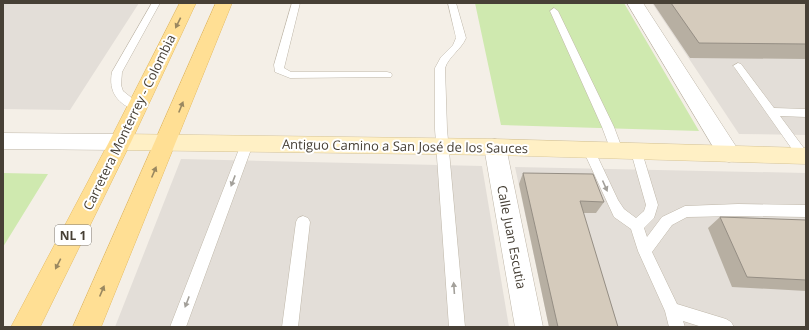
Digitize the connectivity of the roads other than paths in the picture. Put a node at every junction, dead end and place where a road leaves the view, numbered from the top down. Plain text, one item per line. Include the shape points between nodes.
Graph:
1 (156, 3) edge
2 (188, 3) edge
3 (224, 3) edge
4 (296, 3) edge
5 (452, 3) edge
6 (636, 3) edge
7 (554, 11) dead end
8 (738, 66) dead end
9 (387, 75) dead end
10 (138, 107) junction
11 (771, 112) junction
12 (806, 113) edge
13 (3, 141) edge
14 (120, 142) junction
15 (166, 143) junction
16 (247, 144) junction
17 (444, 147) junction
18 (495, 147) junction
19 (589, 150) junction
20 (627, 151) junction
21 (729, 154) junction
22 (805, 156) edge
23 (806, 211) edge
24 (303, 222) dead end
25 (637, 226) junction
26 (645, 251) junction
27 (672, 310) junction
28 (26, 327) edge
29 (87, 327) edge
30 (178, 327) edge
31 (290, 327) edge
32 (458, 327) edge
33 (529, 327) edge
34 (677, 327) edge
35 (726, 327) edge

1 - 10 lane via 117,72 114,84 118,96
2 -> 10 main road, Carretera Monterrey - Colombia / NL 1
15 -> 3 main road
4 - 9 lane via 279,70 290,75
5 - 17 lane via 460,38 457,48 441,62 440,68 441,129
6 - 21 street
7 - 20 lane via 608,127
8 - 11 lane
10 - 14 main road, Carretera Monterrey - Colombia / NL 1
11 - 12 lane
11 - 22 lane
13 - 14 street, Antiguo Camino a San José de los Sauces
14 - 15 street, Antiguo Camino a San José de los Sauces
14 -> 28 main road, Carretera Monterrey - Colombia / NL 1
15 - 16 street, Antiguo Camino a San José de los Sauces
29 -> 15 main road
16 - 17 street, Antiguo Camino a San José de los Sauces
16 -> 30 lane
17 - 18 street, Antiguo Camino a San José de los Sauces
32 -> 17 lane
18 - 19 street, Antiguo Camino a San José de los Sauces
18 - 33 street, Calle Juan Escutia
19 - 20 street, Antiguo Camino a San José de los Sauces
19 -> 25 lane via 619,213
20 - 21 street, Antiguo Camino a San José de los Sauces
20 - 25 lane via 652,205 649,214
21 - 22 street, Antiguo Camino a San José de los Sauces
23 - 26 lane via 685,212 667,221
24 - 31 lane
25 - 26 lane
26 - 27 lane
27 - 34 lane
27 - 35 lane

